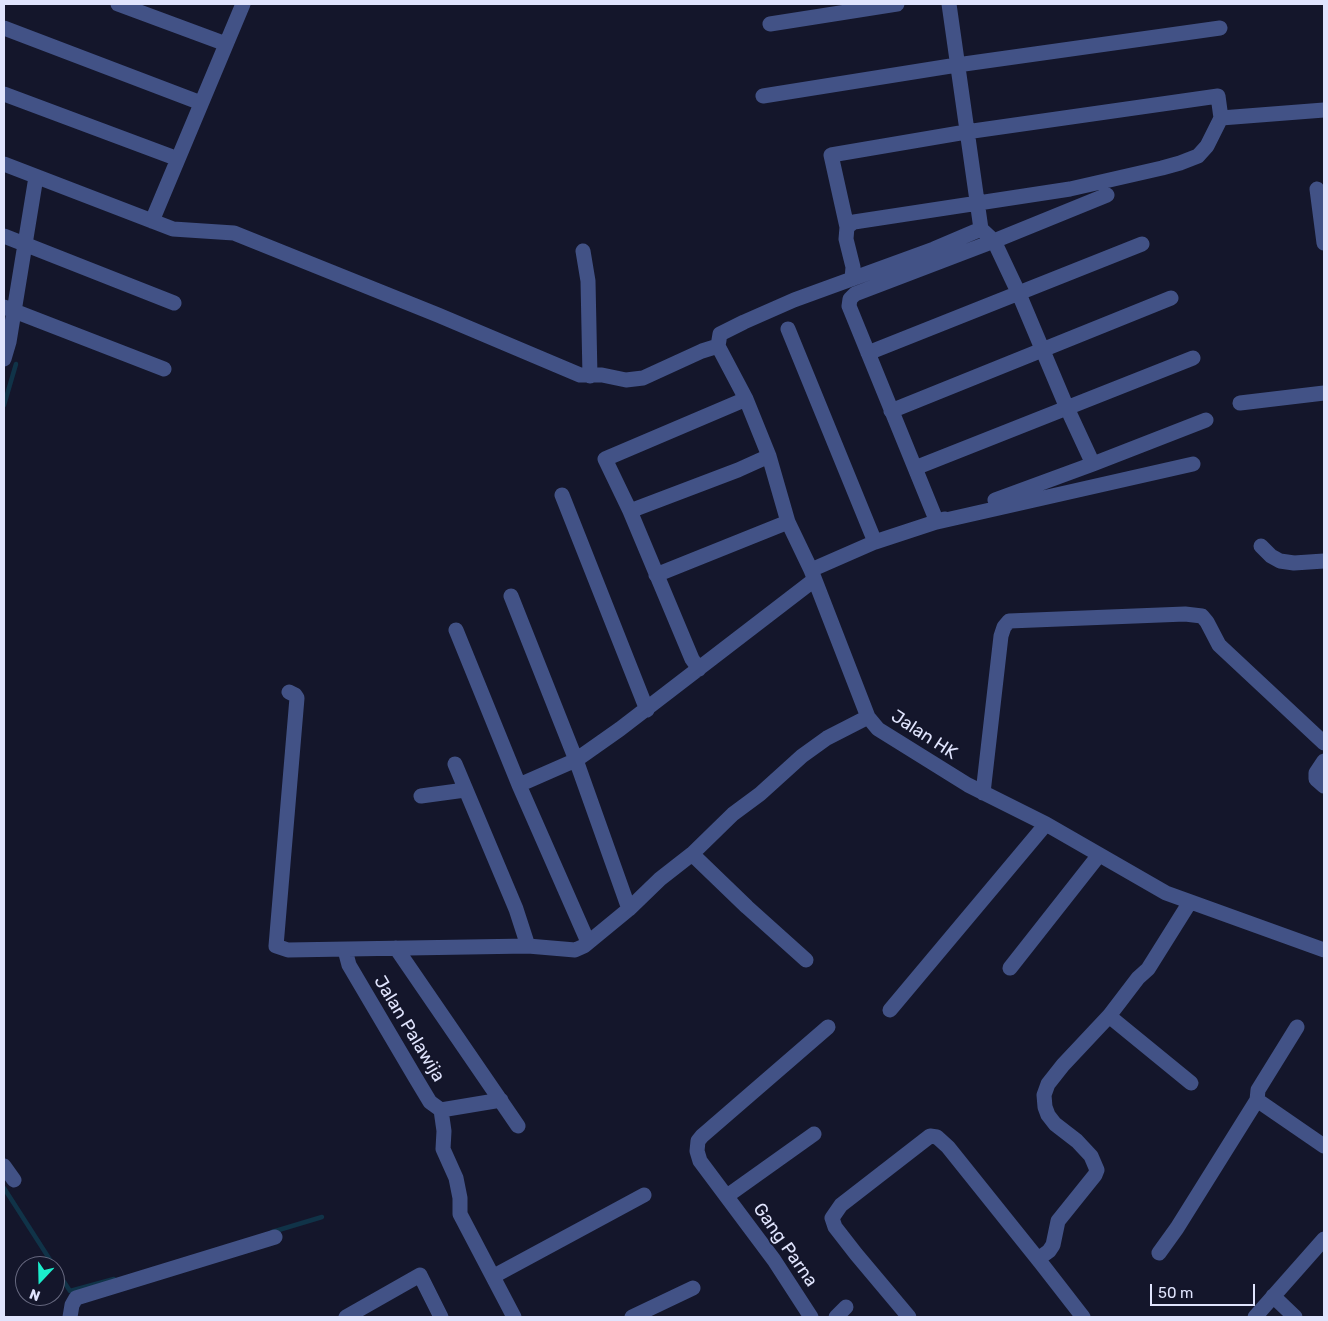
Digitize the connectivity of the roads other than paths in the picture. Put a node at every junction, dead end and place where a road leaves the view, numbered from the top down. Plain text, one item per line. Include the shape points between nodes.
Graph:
1 (118, 4) edge
2 (243, 4) edge
3 (897, 4) edge
4 (949, 4) edge
5 (770, 24) dead end
6 (4, 28) edge
7 (1220, 28) dead end
8 (226, 44) junction
9 (957, 65) junction
10 (4, 94) edge
11 (763, 96) dead end
12 (201, 103) junction
13 (1324, 110) edge
14 (1221, 118) junction
15 (966, 132) junction
16 (178, 159) junction
17 (4, 164) edge
18 (36, 177) junction
19 (1317, 189) dead end
20 (1107, 195) dead end
21 (976, 203) junction
22 (152, 221) junction
23 (847, 227) junction
24 (981, 229) junction
25 (4, 236) edge
26 (994, 241) junction
27 (1324, 243) edge
28 (1142, 244) dead end
29 (25, 245) junction
30 (583, 251) dead end
31 (852, 279) junction
32 (1019, 294) junction
33 (1170, 298) dead end
34 (174, 303) dead end
35 (9, 309) edge
36 (788, 329) dead end
37 (718, 346) junction
38 (1042, 349) junction
39 (868, 353) junction
40 (1193, 358) dead end
41 (4, 359) edge
42 (164, 369) dead end
43 (590, 376) junction
44 (1324, 393) edge
45 (746, 399) junction
46 (1240, 403) dead end
47 (1067, 408) junction
48 (891, 410) junction
49 (1206, 420) dead end
50 (769, 456) junction
51 (1093, 464) junction
52 (1193, 464) dead end
53 (915, 468) junction
54 (562, 495) dead end
55 (630, 511) junction
56 (788, 522) junction
57 (937, 522) junction
58 (875, 542) junction
59 (1261, 546) dead end
60 (1324, 561) edge
61 (656, 575) junction
62 (813, 575) junction
63 (511, 596) dead end
64 (456, 630) dead end
65 (699, 669) junction
66 (289, 692) dead end
67 (647, 710) junction
68 (868, 717) junction
69 (1324, 743) edge
70 (576, 760) junction
71 (1324, 761) edge
72 (455, 764) dead end
73 (519, 785) junction
74 (1324, 786) edge
75 (465, 790) junction
76 (984, 793) junction
77 (421, 796) dead end
78 (1046, 824) junction
79 (692, 854) junction
80 (1099, 855) junction
81 (1190, 902) junction
82 (630, 909) junction
83 (588, 942) junction
84 (528, 946) junction
85 (396, 948) junction
86 (346, 950) junction
87 (1324, 950) edge
88 (806, 960) dead end
89 (1010, 968) dead end
90 (890, 1010) dead end
91 (1109, 1016) junction
92 (828, 1027) dead end
93 (1297, 1027) dead end
94 (1191, 1083) dead end
95 (501, 1100) junction
96 (1257, 1100) junction
97 (441, 1110) junction
98 (518, 1126) dead end
99 (814, 1134) dead end
100 (1324, 1146) edge
101 (4, 1166) edge
102 (14, 1180) dead end
103 (644, 1195) dead end
104 (727, 1196) junction
105 (275, 1237) dead end
106 (1324, 1239) edge
107 (1159, 1253) dead end
108 (1038, 1259) junction
109 (494, 1276) junction
110 (693, 1288) dead end
111 (1273, 1296) junction
112 (369, 1312) edge
113 (70, 1317) edge
114 (346, 1317) edge
115 (441, 1317) edge
116 (514, 1317) edge
117 (632, 1317) edge
118 (811, 1317) edge
119 (909, 1317) edge
120 (1083, 1317) edge
121 (1255, 1317) edge
122 (1295, 1317) edge

1 - 8 street
2 - 8 street
3 - 5 street
4 - 9 street
6 - 12 street
7 - 9 street
8 - 12 street
9 - 11 street
9 - 15 street
10 - 16 street
12 - 16 street
13 - 14 street
14 - 15 street via 1218,96
14 - 21 street via 1207,146 1198,156 1180,163 1070,189
15 - 21 street
15 - 23 street via 831,155
16 - 22 street
17 - 18 street
18 - 22 street
18 - 29 street
19 - 27 street
20 - 26 street
21 - 23 street via 854,222
21 - 24 street
22 - 43 street via 173,229 234,233 580,375
23 - 31 street
24 - 26 street
24 - 31 street
25 - 29 street
26 - 32 street
26 - 39 street via 855,294 849,306
28 - 32 street
29 - 34 street
29 - 35 street
30 - 43 street via 588,281
31 - 37 street via 794,300 720,334
32 - 38 street
32 - 39 street
33 - 38 street
35 - 41 street via 9,342
35 - 42 street
36 - 58 street
37 - 43 street via 643,378 626,380
37 - 45 street, Jalan HK
38 - 47 street
38 - 48 street
39 - 48 street
40 - 47 street
44 - 46 street
45 - 50 street, Jalan HK
45 - 55 street via 605,459
47 - 51 street
47 - 53 street
48 - 53 street
49 - 51 street
50 - 55 street
50 - 56 street, Jalan HK
51 - 57 street
52 - 57 street
53 - 57 street
54 - 67 street
55 - 61 street
56 - 61 street
56 - 62 street, Jalan HK
57 - 58 street
58 - 62 street
59 - 60 street via 1280,562
61 - 65 street
62 - 65 street
62 - 68 street, Jalan HK
63 - 70 street
64 - 73 street
65 - 67 street
66 - 86 street via 297,698 276,946 288,950
67 - 70 street
68 - 76 street, Jalan HK via 878,729
68 - 79 street via 827,738 802,756
69 - 76 street via 1219,645 1202,616 1009,621 1001,636
70 - 73 street
70 - 82 street
71 - 74 street via 1316,779
72 - 75 street
73 - 83 street
75 - 77 street
75 - 84 street via 516,908
76 - 78 street, Jalan HK
78 - 80 street, Jalan HK
78 - 90 street
79 - 82 street
79 - 88 street
80 - 81 street, Jalan HK via 1166,893
80 - 89 street
81 - 87 street, Jalan HK
81 - 91 street via 1148,969
82 - 83 street
83 - 84 street via 575,950
84 - 85 street
85 - 86 street
85 - 95 street
86 - 97 street, Jalan Palawija via 349,965 415,1077 430,1102
91 - 94 street
91 - 108 street via 1063,1065 1048,1084 1044,1095 1048,1115 1078,1141 1091,1156 1097,1170 1058,1220 1053,1245
92 - 104 street, Gang Parna via 698,1142 700,1160
93 - 96 street via 1258,1090
95 - 97 street
95 - 98 street
96 - 100 street
96 - 107 street via 1178,1228
97 - 109 street, Jalan Palawija via 443,1149 456,1178 460,1214
99 - 104 street
101 - 102 street
103 - 109 street
104 - 118 street, Gang Parna
105 - 113 street via 76,1298
106 - 111 street
108 - 119 street via 948,1147 937,1137 930,1136 841,1205 832,1218 840,1234
108 - 120 street
109 - 116 street, Jalan Palawija
110 - 117 street
111 - 121 street
111 - 122 street
112 - 114 street
112 - 115 street via 420,1275

